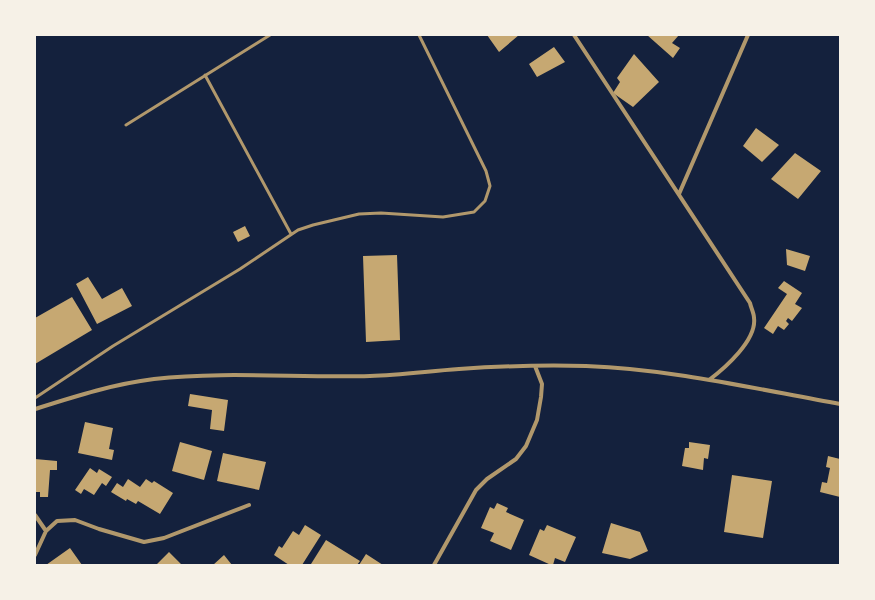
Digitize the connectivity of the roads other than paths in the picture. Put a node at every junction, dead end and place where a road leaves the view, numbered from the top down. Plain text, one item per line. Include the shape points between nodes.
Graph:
1 (270, 35) edge
2 (419, 35) edge
3 (574, 35) edge
4 (748, 35) edge
5 (205, 75) junction
6 (126, 125) dead end
7 (679, 194) junction
8 (291, 234) junction
9 (536, 366) junction
10 (709, 380) junction
11 (35, 398) edge
12 (840, 404) edge
13 (35, 409) edge
14 (249, 505) dead end
15 (35, 516) edge
16 (46, 532) junction
17 (35, 555) edge
18 (434, 565) edge

1 - 5 lane
2 - 8 lane via 486,171 490,186 485,201 474,212 460,215 443,217 359,214 313,225
3 - 7 street
4 - 7 street
5 - 6 lane
5 - 8 lane
7 - 10 street via 750,303 754,318 754,328 747,341 723,370
8 - 11 lane
9 - 10 street via 588,366
9 - 13 street via 371,376 203,376 152,380 84,393
9 - 18 street via 542,384 541,398 537,420 526,446 516,459 476,490
10 - 12 street
14 - 16 street via 164,538 144,542 75,520 57,521
15 - 16 street
16 - 17 street

